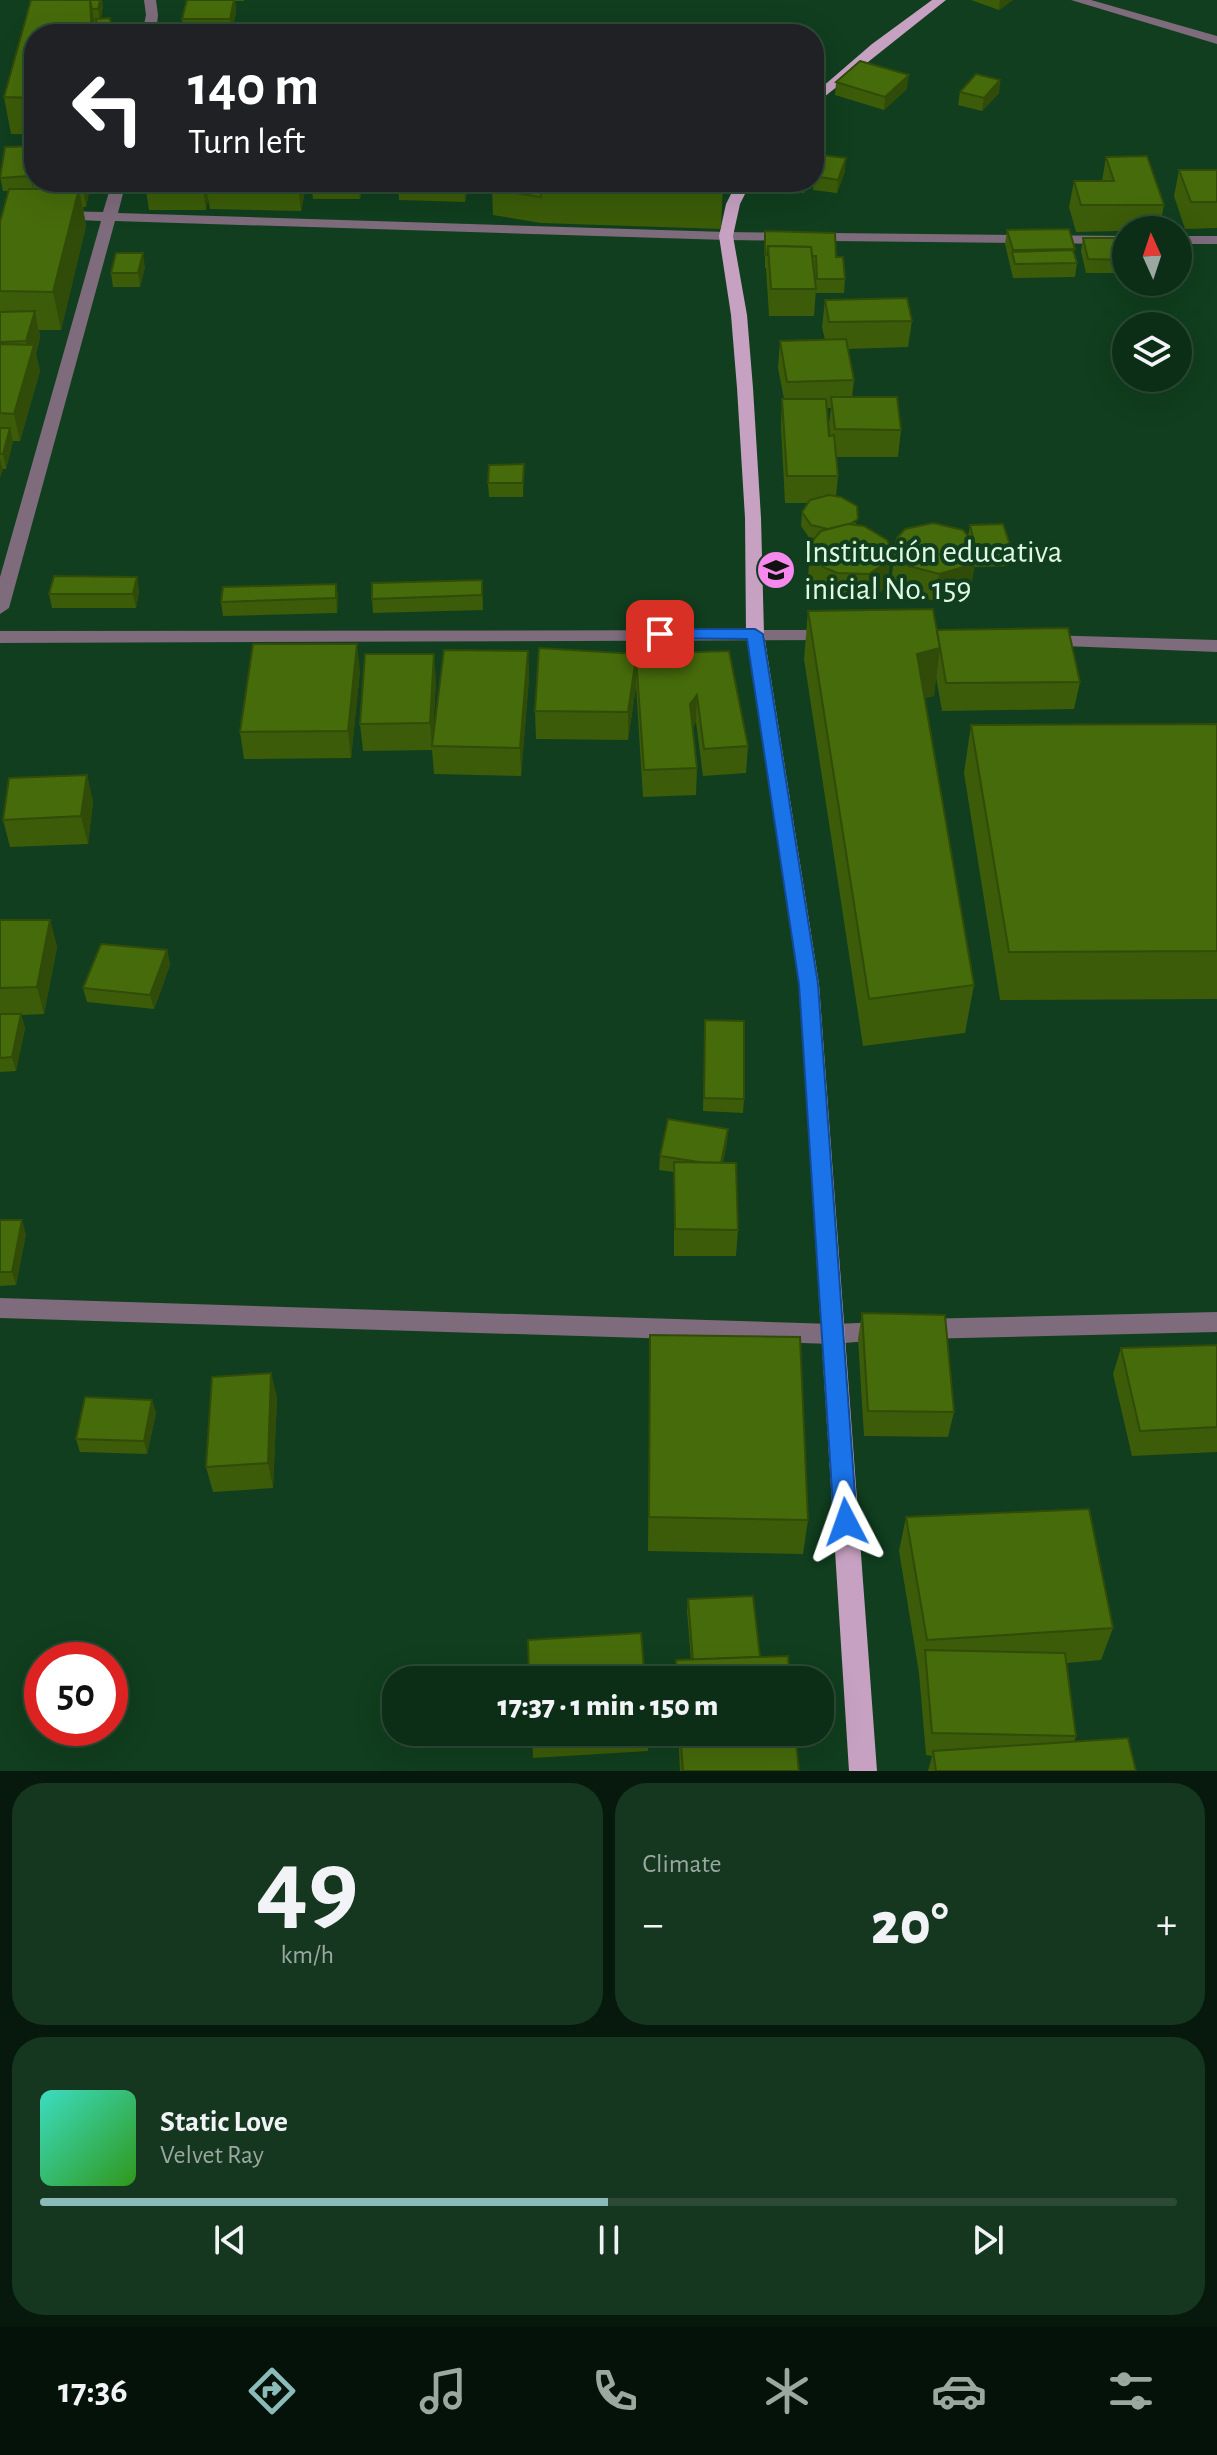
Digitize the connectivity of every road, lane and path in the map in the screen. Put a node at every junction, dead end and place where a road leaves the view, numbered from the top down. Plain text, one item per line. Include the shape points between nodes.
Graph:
1 (150, 0) edge
2 (940, 0) edge
3 (1077, 0) edge
4 (151, 24) edge
5 (1217, 40) edge
6 (824, 92) edge
7 (117, 192) edge
8 (739, 192) edge
9 (48, 215) edge
10 (112, 215) junction
11 (726, 236) junction
12 (1112, 240) edge
13 (1192, 240) edge
14 (1217, 240) edge
15 (0, 608) edge
16 (755, 634) junction
17 (850, 636) edge
18 (0, 637) edge
19 (1026, 641) edge
20 (1217, 646) edge
21 (0, 1308) edge
22 (1217, 1322) edge
23 (833, 1334) junction
24 (863, 1771) edge

1 - 4 street
2 - 6 main road
3 - 5 street
7 - 10 street
8 - 11 main road
9 - 10 street
10 - 11 street
10 - 15 street
11 - 12 street
11 - 16 main road via 744,374
13 - 14 street
16 - 17 street
16 - 18 street
16 - 23 main road via 809,984
19 - 20 street
21 - 23 street
22 - 23 street
23 - 24 main road

